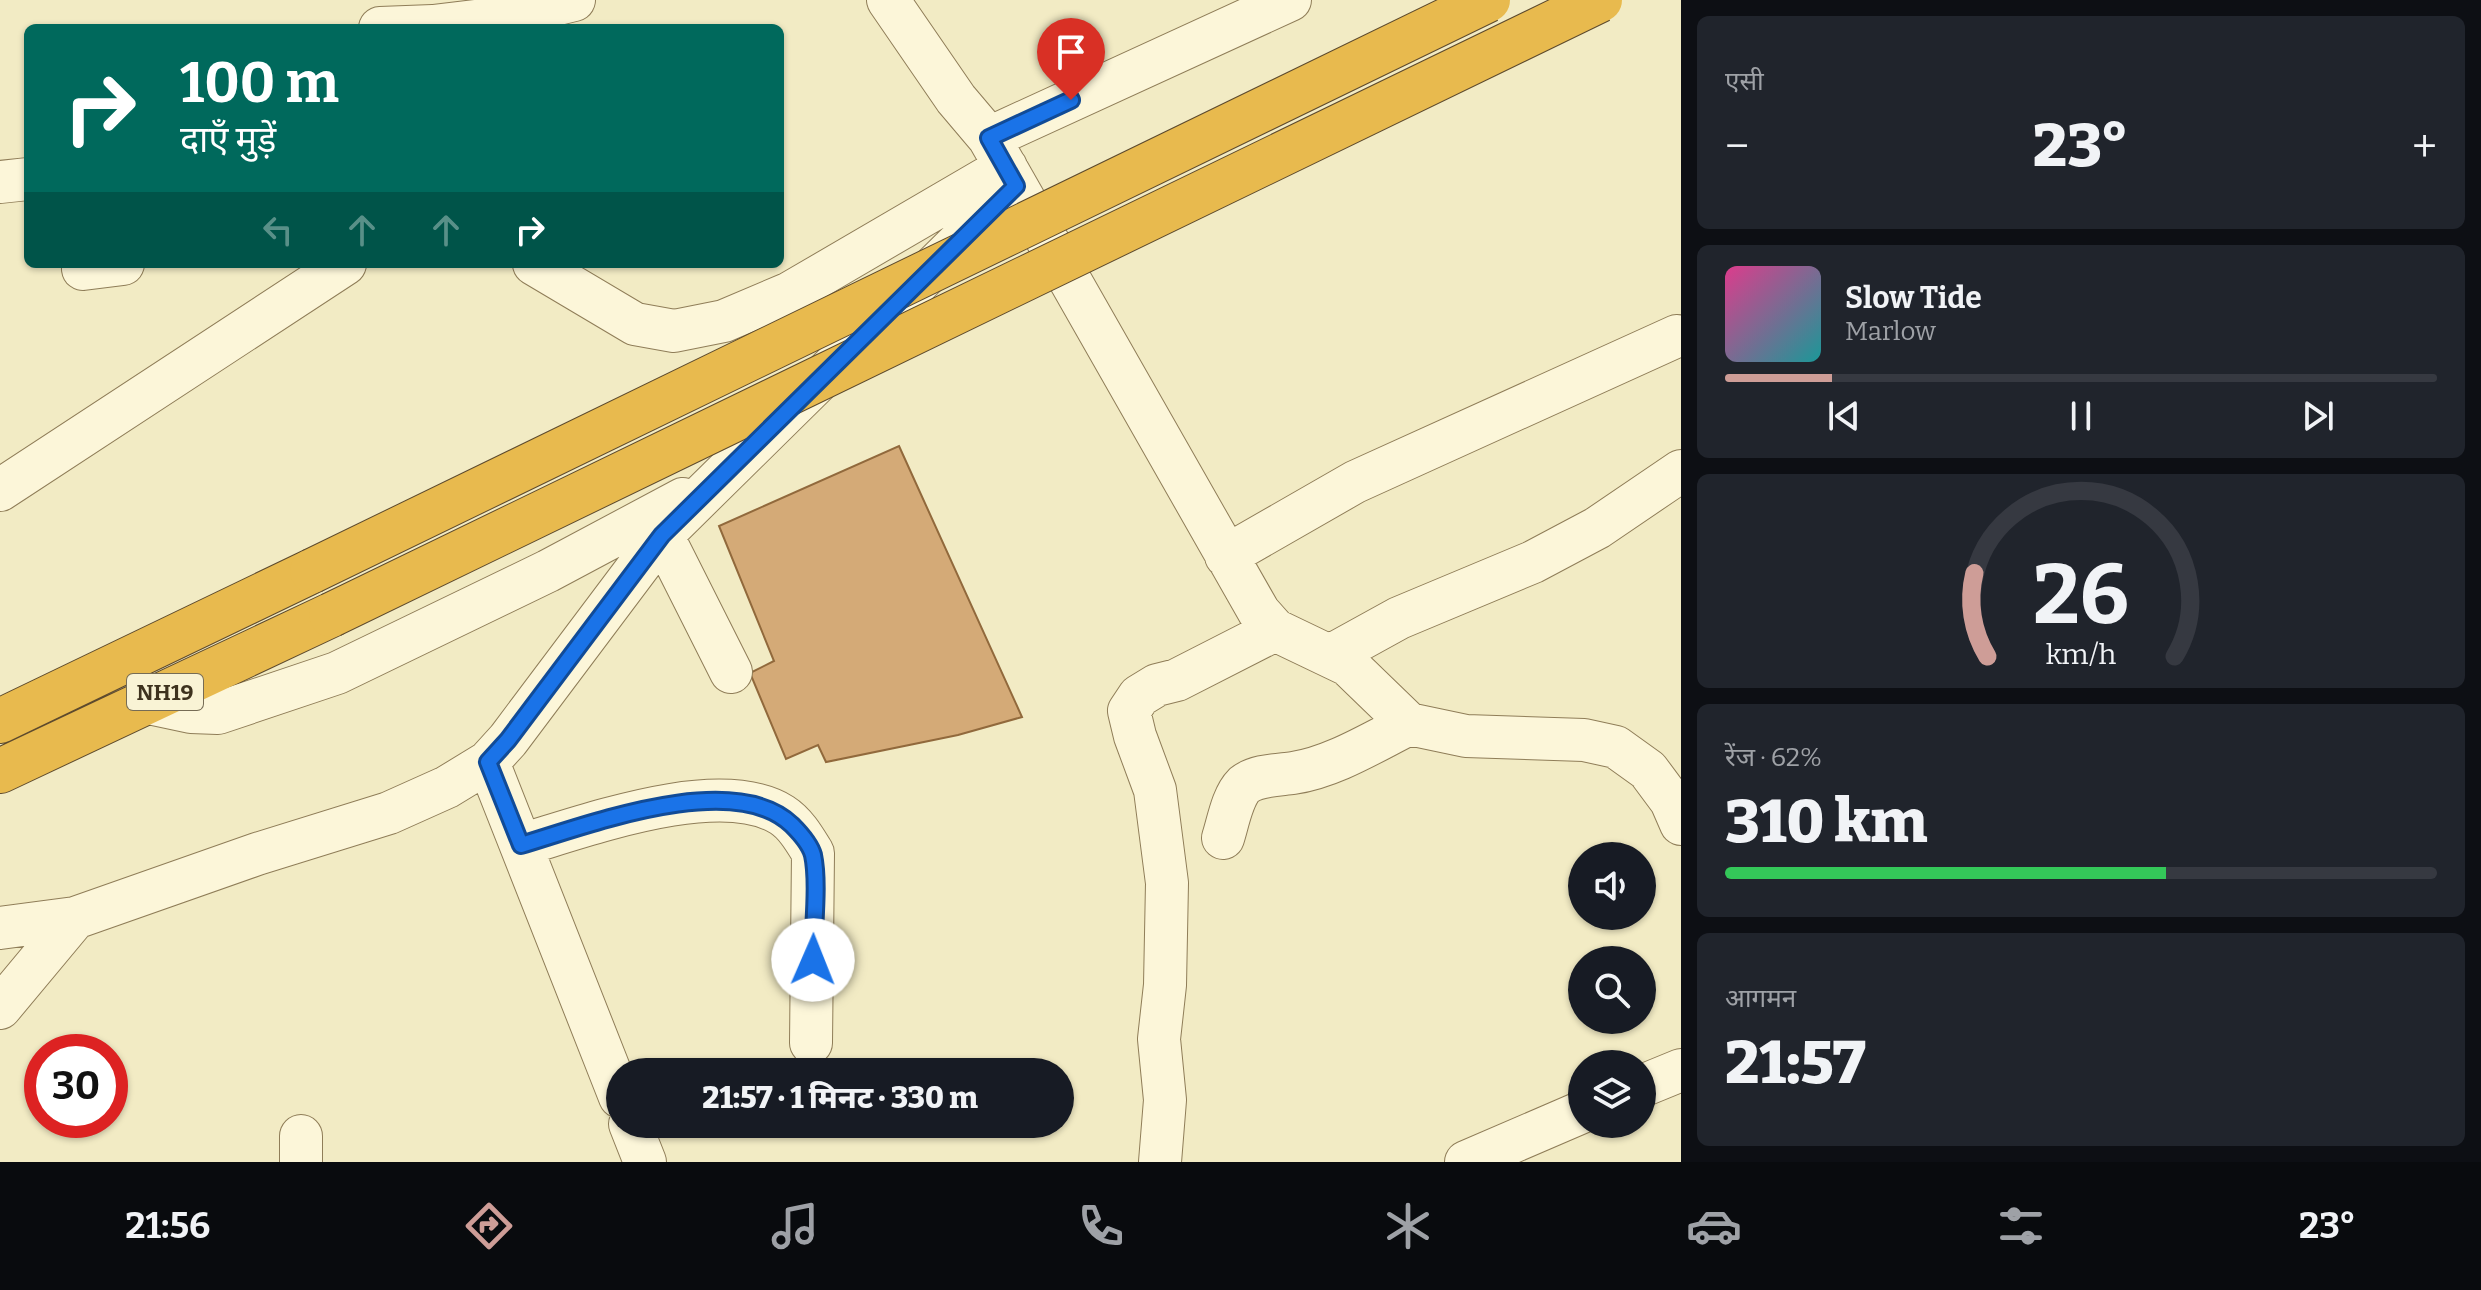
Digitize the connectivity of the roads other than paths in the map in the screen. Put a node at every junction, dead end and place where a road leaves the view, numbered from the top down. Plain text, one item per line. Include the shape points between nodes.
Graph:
1 (574, 0) edge
2 (888, 0) edge
3 (1290, 0) edge
4 (1488, 0) edge
5 (1600, 0) edge
6 (450, 24) edge
7 (1004, 164) junction
8 (24, 179) edge
9 (0, 182) edge
10 (339, 268) edge
11 (541, 268) edge
12 (1677, 336) dead end
13 (1681, 471) edge
14 (716, 482) junction
15 (0, 490) edge
16 (662, 535) junction
17 (1226, 556) junction
18 (1275, 630) junction
19 (1330, 656) junction
20 (731, 672) dead end
21 (144, 702) junction
22 (0, 721) edge
23 (1409, 724) junction
24 (488, 762) junction
25 (0, 771) edge
26 (1681, 824) edge
27 (1223, 838) dead end
28 (521, 845) junction
29 (75, 918) junction
30 (0, 928) edge
31 (0, 1008) edge
32 (811, 1043) dead end
33 (606, 1061) edge
34 (1681, 1070) edge
35 (1656, 1080) edge
36 (1568, 1118) edge
37 (636, 1138) edge
38 (645, 1162) edge
39 (1160, 1162) edge
40 (1466, 1162) edge

1 - 6 street
2 - 7 street
3 - 7 street
4 - 22 highway, NH19, bridge
5 - 21 highway, NH19, bridge
7 - 11 street via 790,293 724,321 674,331 635,324
7 - 14 street
7 - 17 street
8 - 9 street
10 - 15 street
12 - 17 street via 1355,482
13 - 19 street via 1597,528 1533,562 1399,618
14 - 16 street
14 - 21 street via 337,673 218,713
16 - 20 street
16 - 24 street
17 - 18 street
18 - 19 street
18 - 39 street via 1157,685 1139,696 1129,711 1155,790 1167,883 1159,1039 1165,1100
19 - 23 street via 1348,665
21 - 25 highway, NH19
23 - 26 street via 1466,736 1584,740 1616,747 1648,770
23 - 27 street via 1326,763 1244,785
24 - 28 street
24 - 29 street via 389,813
28 - 32 street via 637,810 692,801 747,803 782,815 813,853
28 - 33 street
29 - 30 street
29 - 31 street
34 - 35 street
36 - 40 street
37 - 38 street

